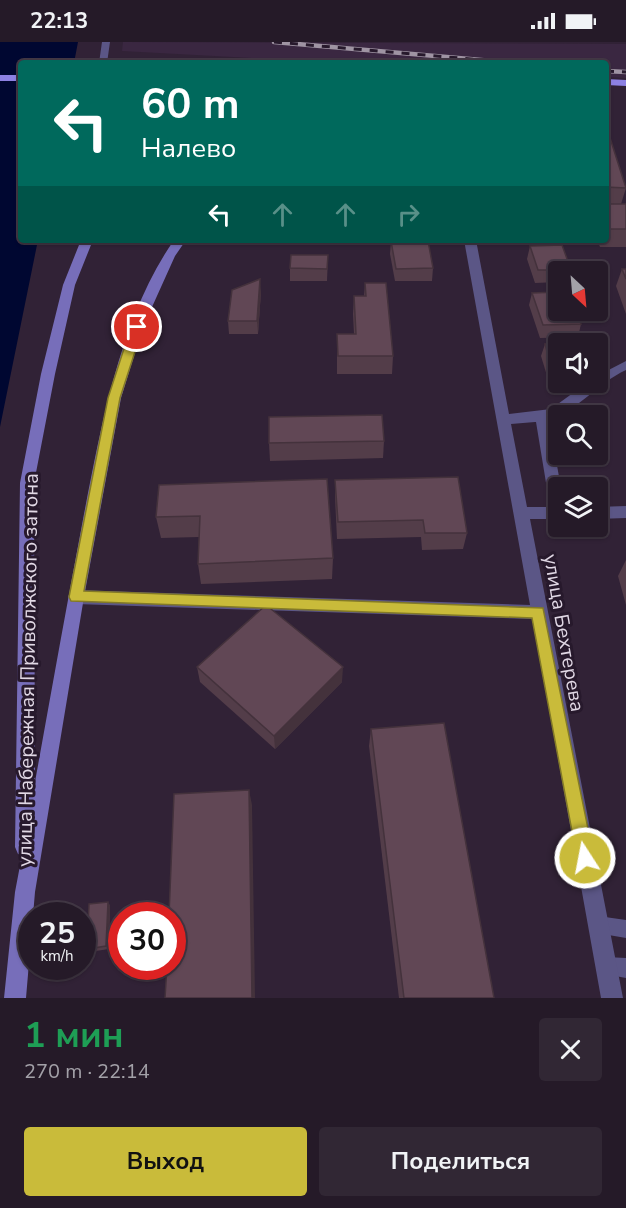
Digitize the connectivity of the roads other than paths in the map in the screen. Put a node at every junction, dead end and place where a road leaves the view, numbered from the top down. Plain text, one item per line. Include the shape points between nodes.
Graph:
1 (106, 42) edge
2 (104, 60) edge
3 (0, 78) edge
4 (18, 78) edge
5 (609, 82) edge
6 (626, 83) edge
7 (86, 243) edge
8 (178, 243) edge
9 (471, 243) edge
10 (626, 365) edge
11 (608, 374) edge
12 (584, 393) edge
13 (542, 418) junction
14 (505, 419) junction
15 (552, 477) edge
16 (548, 512) edge
17 (521, 513) junction
18 (608, 513) edge
19 (626, 513) edge
20 (76, 597) junction
21 (538, 612) junction
22 (25, 892) junction
23 (598, 925) junction
24 (626, 929) edge
25 (606, 966) junction
26 (626, 968) edge
27 (15, 998) edge
28 (612, 998) edge

1 - 2 street
3 - 4 main road
5 - 6 main road
7 - 22 main road, улица Набережная Приволжского затона via 69,285 27,483
8 - 20 main road, улица Набережная Приволжского затона via 137,327 114,398
9 - 14 street, улица Бехтерева
10 - 11 street
12 - 13 street via 567,408
13 - 14 street
13 - 15 street
14 - 17 street, улица Бехтерева
16 - 17 street
17 - 21 street, улица Бехтерева
18 - 19 street
20 - 21 street
20 - 22 main road, улица Набережная Приволжского затона
21 - 23 street, улица Бехтерева
22 - 27 main road, улица Набережная Приволжского затона
23 - 24 lane
23 - 25 street, улица Бехтерева
25 - 26 lane
25 - 28 street, улица Бехтерева

